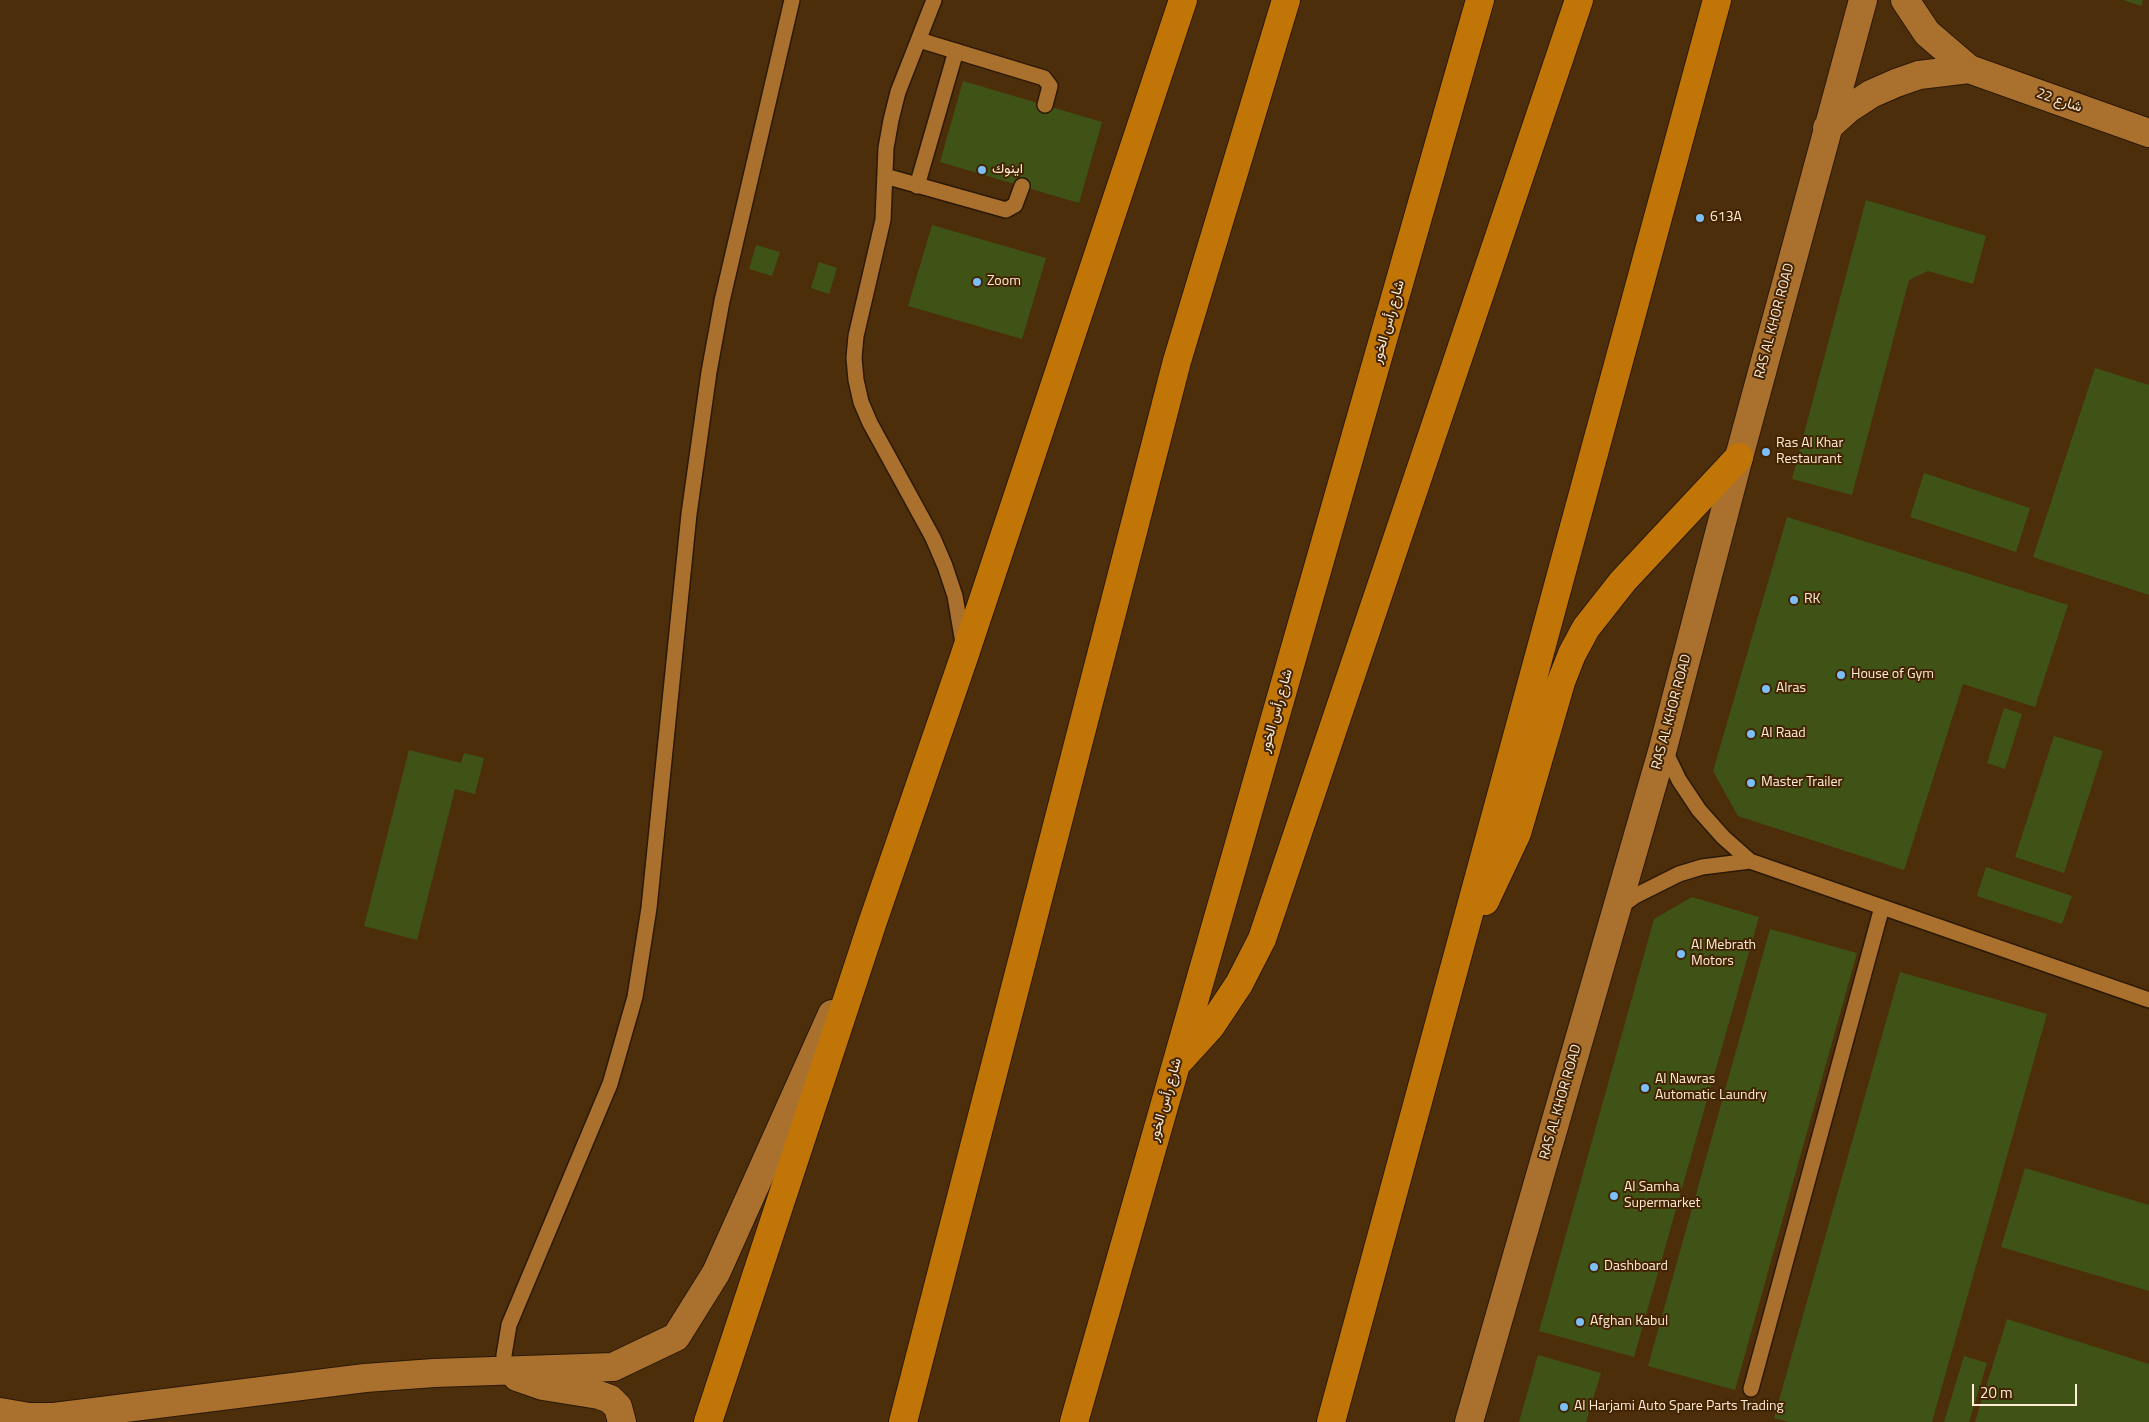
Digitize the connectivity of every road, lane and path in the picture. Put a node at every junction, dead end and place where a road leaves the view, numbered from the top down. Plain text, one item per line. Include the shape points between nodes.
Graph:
1 (792, 0) edge
2 (934, 0) edge
3 (1183, 0) edge
4 (1286, 0) edge
5 (1480, 0) edge
6 (1579, 0) edge
7 (1717, 0) edge
8 (1863, 0) edge
9 (1905, 0) edge
10 (919, 40) junction
11 (956, 51) junction
12 (1969, 69) junction
13 (1045, 105) dead end
14 (1827, 128) junction
15 (2149, 132) edge
16 (885, 176) junction
17 (917, 186) junction
18 (1022, 186) dead end
19 (1739, 457) junction
20 (964, 657) junction
21 (1663, 748) junction
22 (1750, 861) junction
23 (1882, 907) junction
24 (1615, 910) junction
25 (873, 921) junction
26 (1466, 929) junction
27 (2149, 1000) edge
28 (1176, 1064) junction
29 (505, 1371) junction
30 (1751, 1389) dead end
31 (0, 1412) edge
32 (622, 1422) edge
33 (708, 1422) edge
34 (903, 1422) edge
35 (1074, 1422) edge
36 (1332, 1422) edge
37 (1469, 1422) edge

1 - 29 lane via 722,301 709,372 689,514 648,908 635,997 610,1084 509,1326
2 - 10 lane
3 - 20 highway
4 - 34 highway via 1177,361
5 - 28 highway, شارع رأس الخور
6 - 28 highway via 1262,939 1211,1026
7 - 26 highway
8 - 14 street, RAS AL KHOR ROAD
9 - 12 street, شارع 22 via 1927,33
10 - 11 lane
10 - 16 lane via 898,92 891,120
11 - 13 lane via 1044,78 1050,86
11 - 17 lane
12 - 14 street, شارع 22 via 1919,75 1896,82 1871,94
12 - 15 street, شارع 22
14 - 19 street, RAS AL KHOR ROAD
16 - 17 lane
16 - 20 lane via 879,241 856,336 856,380 870,423 945,566 961,626
17 - 18 lane via 1006,210 1014,205
19 - 21 street, RAS AL KHOR ROAD
19 - 26 highway via 1623,581 1586,628 1561,682 1518,833 1486,898
20 - 25 highway
21 - 22 lane via 1699,810
21 - 24 street, RAS AL KHOR ROAD
22 - 23 lane
22 - 24 lane via 1679,874
23 - 27 lane
23 - 30 lane
24 - 37 street, RAS AL KHOR ROAD
25 - 29 street via 716,1274 676,1337 613,1367
25 - 33 highway
26 - 36 highway
28 - 35 highway, شارع رأس الخور
29 - 31 street via 365,1378 54,1418
29 - 32 street via 543,1386 610,1399 618,1407

